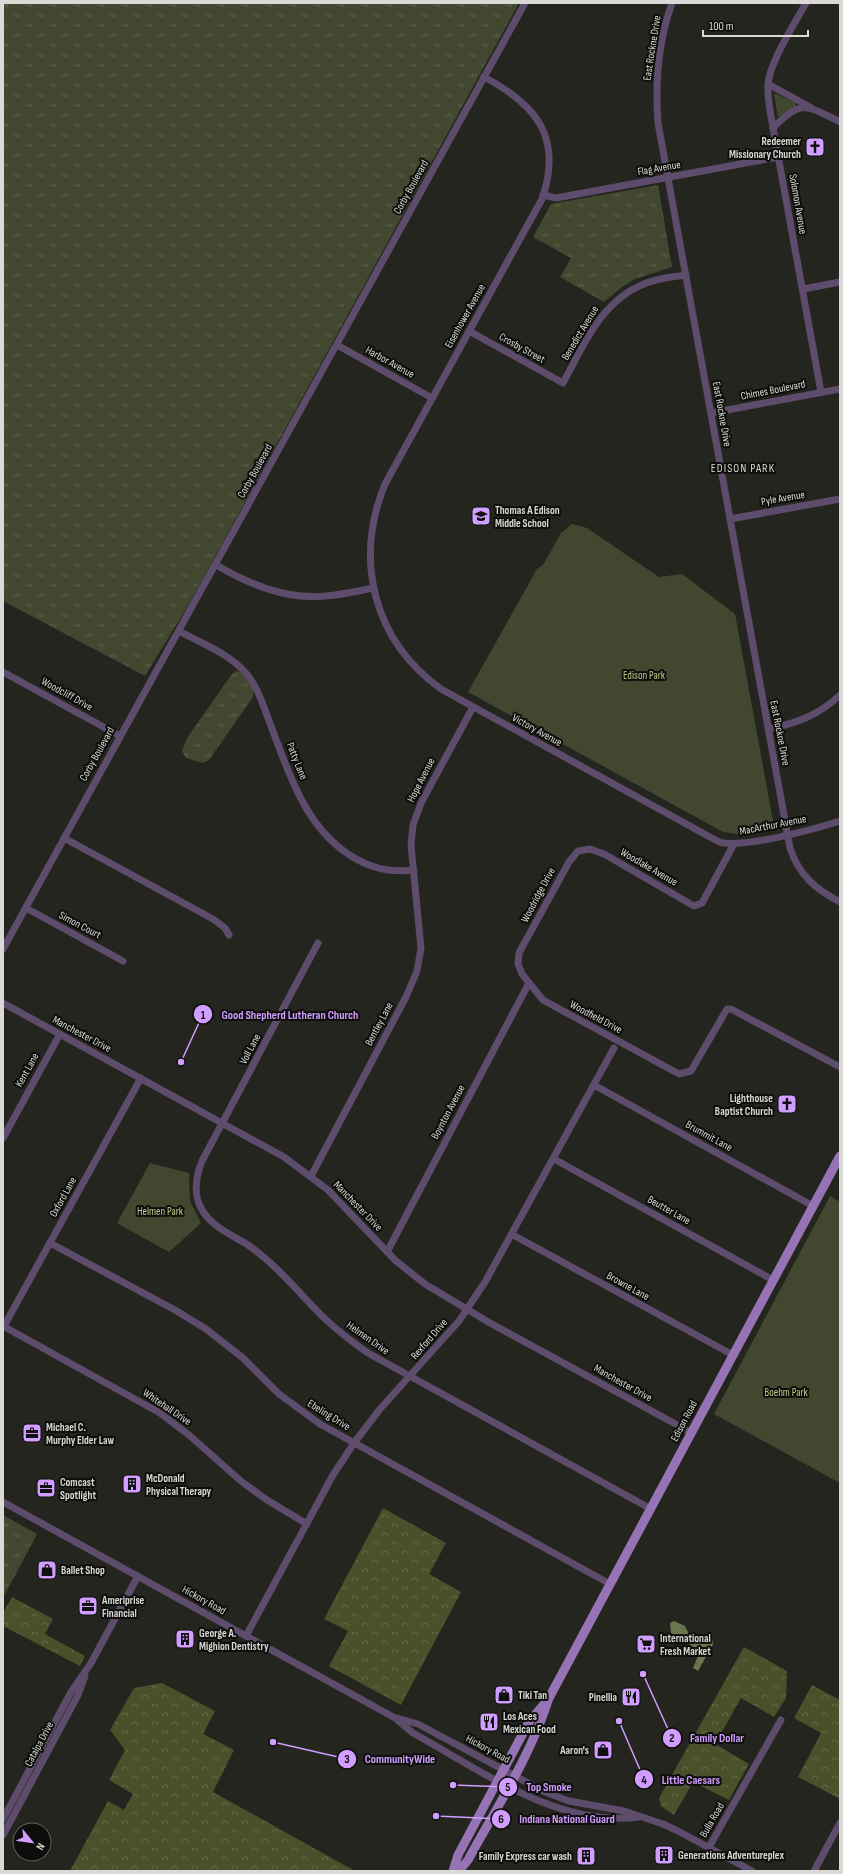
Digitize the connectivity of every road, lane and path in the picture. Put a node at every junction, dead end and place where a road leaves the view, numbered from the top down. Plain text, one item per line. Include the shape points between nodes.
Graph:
1 (525, 3) edge
2 (672, 3) edge
3 (806, 3) edge
4 (484, 77) junction
5 (768, 84) junction
6 (812, 108) junction
7 (840, 122) edge
8 (773, 128) junction
9 (778, 157) junction
10 (668, 178) junction
11 (543, 195) junction
12 (686, 275) junction
13 (840, 282) edge
14 (803, 289) junction
15 (469, 331) junction
16 (337, 345) junction
17 (563, 383) joint
18 (840, 389) edge
19 (821, 392) junction
20 (432, 398) junction
21 (711, 413) junction
22 (840, 499) edge
23 (730, 519) junction
24 (216, 565) junction
25 (374, 588) junction
26 (179, 631) junction
27 (3, 672) edge
28 (840, 695) edge
29 (473, 707) junction
30 (769, 729) junction
31 (120, 736) junction
32 (840, 821) edge
33 (788, 835) junction
34 (64, 838) junction
35 (734, 844) junction
36 (590, 849) joint
37 (414, 870) junction
38 (840, 902) edge
39 (697, 906) joint
40 (26, 908) junction
41 (229, 935) dead end
42 (318, 944) dead end
43 (3, 949) edge
44 (123, 961) dead end
45 (518, 964) joint
46 (529, 984) junction
47 (3, 1003) edge
48 (60, 1034) junction
49 (614, 1048) dead end
50 (840, 1067) edge
51 (141, 1078) junction
52 (594, 1084) junction
53 (223, 1123) junction
54 (3, 1138) edge
55 (840, 1156) edge
56 (554, 1159) junction
57 (311, 1176) junction
58 (813, 1206) junction
59 (513, 1236) junction
60 (50, 1243) junction
61 (387, 1252) junction
62 (773, 1280) junction
63 (468, 1310) junction
64 (4, 1326) edge
65 (733, 1355) junction
66 (410, 1377) junction
67 (692, 1433) junction
68 (354, 1444) junction
69 (3, 1502) edge
70 (651, 1509) junction
71 (307, 1524) junction
72 (138, 1576) junction
73 (610, 1584) junction
74 (246, 1636) junction
75 (91, 1663) junction
76 (549, 1698) junction
77 (395, 1718) junction
78 (781, 1720) dead end
79 (503, 1770) junction
80 (514, 1776) junction
81 (497, 1780) junction
82 (509, 1786) junction
83 (639, 1818) junction
84 (3, 1819) edge
85 (840, 1823) edge
86 (3, 1835) edge
87 (709, 1847) junction
88 (453, 1871) edge
89 (459, 1871) edge
90 (752, 1871) edge
91 (814, 1871) edge

1 - 4 street, Corby Boulevard
2 - 10 street, East Rockne Drive via 656,74 658,123
3 - 5 street, Solomon Avenue via 773,65
4 - 11 street, Eisenhower Avenue via 520,98 539,122 549,157 549,170
4 - 16 street, Corby Boulevard
5 - 6 street
5 - 8 street, Solomon Avenue
6 - 7 street
6 - 8 street via 795,110
8 - 9 street, Solomon Avenue
9 - 10 street, Flag Avenue
9 - 14 street, Solomon Avenue
10 - 11 street, Flag Avenue via 556,198
10 - 12 street, East Rockne Drive
11 - 15 street, Eisenhower Avenue
12 - 17 street, Benedict Avenue via 645,283 619,298 595,325
12 - 21 street, East Rockne Drive
13 - 14 street
14 - 19 street, Solomon Avenue
15 - 17 street, Crosby Street
15 - 20 street, Eisenhower Avenue
16 - 20 street, Harbor Avenue
16 - 24 street, Corby Boulevard
18 - 19 street, Chimes Boulevard
19 - 21 street, Chimes Boulevard
20 - 25 street, Eisenhower Avenue via 380,497 370,539 369,557
21 - 23 street, East Rockne Drive
22 - 23 street, Pyle Avenue
23 - 30 street, East Rockne Drive
24 - 25 street via 255,585 294,595 323,597
24 - 26 street, Corby Boulevard
25 - 29 street, Victory Avenue via 388,628 408,658 429,681
26 - 31 street, Corby Boulevard
26 - 37 street, Patty Lane via 233,661 251,679 297,792 312,818 336,845 371,867 391,871
27 - 31 street, Woodcliff Drive
28 - 30 street via 810,717
29 - 35 street, Victory Avenue via 719,842
29 - 37 street, Hope Avenue via 417,810 412,834
30 - 33 street, East Rockne Drive
31 - 34 street, Corby Boulevard
32 - 33 street, MacArthur Avenue
33 - 35 street, MacArthur Avenue
33 - 38 street, East Rockne Drive via 793,858 805,877 814,887
34 - 40 street, Corby Boulevard
34 - 41 street via 213,919 226,928
35 - 39 street, MacArthur Avenue via 702,903
36 - 39 street, Woodlake Avenue via 604,854
36 - 45 street, Woodridge Drive via 583,849 572,856 520,953
37 - 57 street, Bentley Lane via 421,946 417,971 406,997
40 - 43 street, Corby Boulevard
40 - 44 street, Simon Court
42 - 53 street, Voll Lane
45 - 46 street, Woodfield Drive
46 - 50 street, Woodfield Drive via 543,1000 679,1074 690,1071 727,1009
46 - 61 street, Boynton Avenue
47 - 48 street, Manchester Drive
48 - 51 street, Manchester Drive
48 - 54 street, Kent Lane
49 - 52 street, Rexford Drive
51 - 53 street, Manchester Drive
51 - 60 street, Oxford Lane
52 - 56 street, Rexford Drive
52 - 58 street, Brummit Lane
53 - 57 street, Manchester Drive via 279,1154
53 - 66 street, Helmen Drive via 202,1161 197,1177 196,1194 200,1208 216,1225 272,1264 343,1334 368,1353
55 - 58 main road, Edison Road
56 - 59 street, Rexford Drive
56 - 62 street, Beutter Lane
57 - 61 street, Manchester Drive via 340,1202
58 - 62 main road, Edison Road
59 - 63 street, Rexford Drive
59 - 65 street, Browne Lane
60 - 64 street, Oxford Lane
60 - 68 street, Ebeling Drive via 206,1329 243,1358 274,1390 320,1424
61 - 63 street, Manchester Drive via 425,1284
62 - 65 main road, Edison Road
63 - 66 street, Rexford Drive
63 - 67 street, Manchester Drive
64 - 71 street, Whitehall Drive via 160,1413 242,1482
65 - 67 main road, Edison Road
66 - 68 street, Rexford Drive via 376,1414
66 - 70 street, Helmen Drive
67 - 70 main road, Edison Road
68 - 71 street, Rexford Drive via 333,1475
68 - 73 street, Ebeling Drive
69 - 72 street, Hickory Road
70 - 73 main road, Edison Road
71 - 74 street, Rexford Drive
72 - 74 street, Hickory Road
72 - 75 street, Catalpa Drive
73 - 76 main road, Edison Road
74 - 77 street, Hickory Road
75 - 84 street, Catalpa Drive via 72,1692
75 - 86 street, Catalpa Drive via 78,1695
76 - 79 main road, Edison Road via 529,1722
76 - 80 main road, Edison Road via 540,1728
77 - 79 street, Hickory Road via 418,1724
77 - 81 street, Hickory Road via 413,1733
78 - 87 street, Bulla Road
79 - 80 street, Hickory Road
79 - 81 main road, Edison Road
80 - 82 main road, Edison Road
80 - 83 street, Hickory Road via 568,1801 624,1810
81 - 82 street, Hickory Road
81 - 88 main road, Edison Road via 458,1855
82 - 83 street, Hickory Road via 565,1811 622,1819
82 - 89 main road, Edison Road via 468,1860
83 - 87 street, Hickory Road via 678,1831
85 - 91 street
87 - 90 street, Hickory Road

